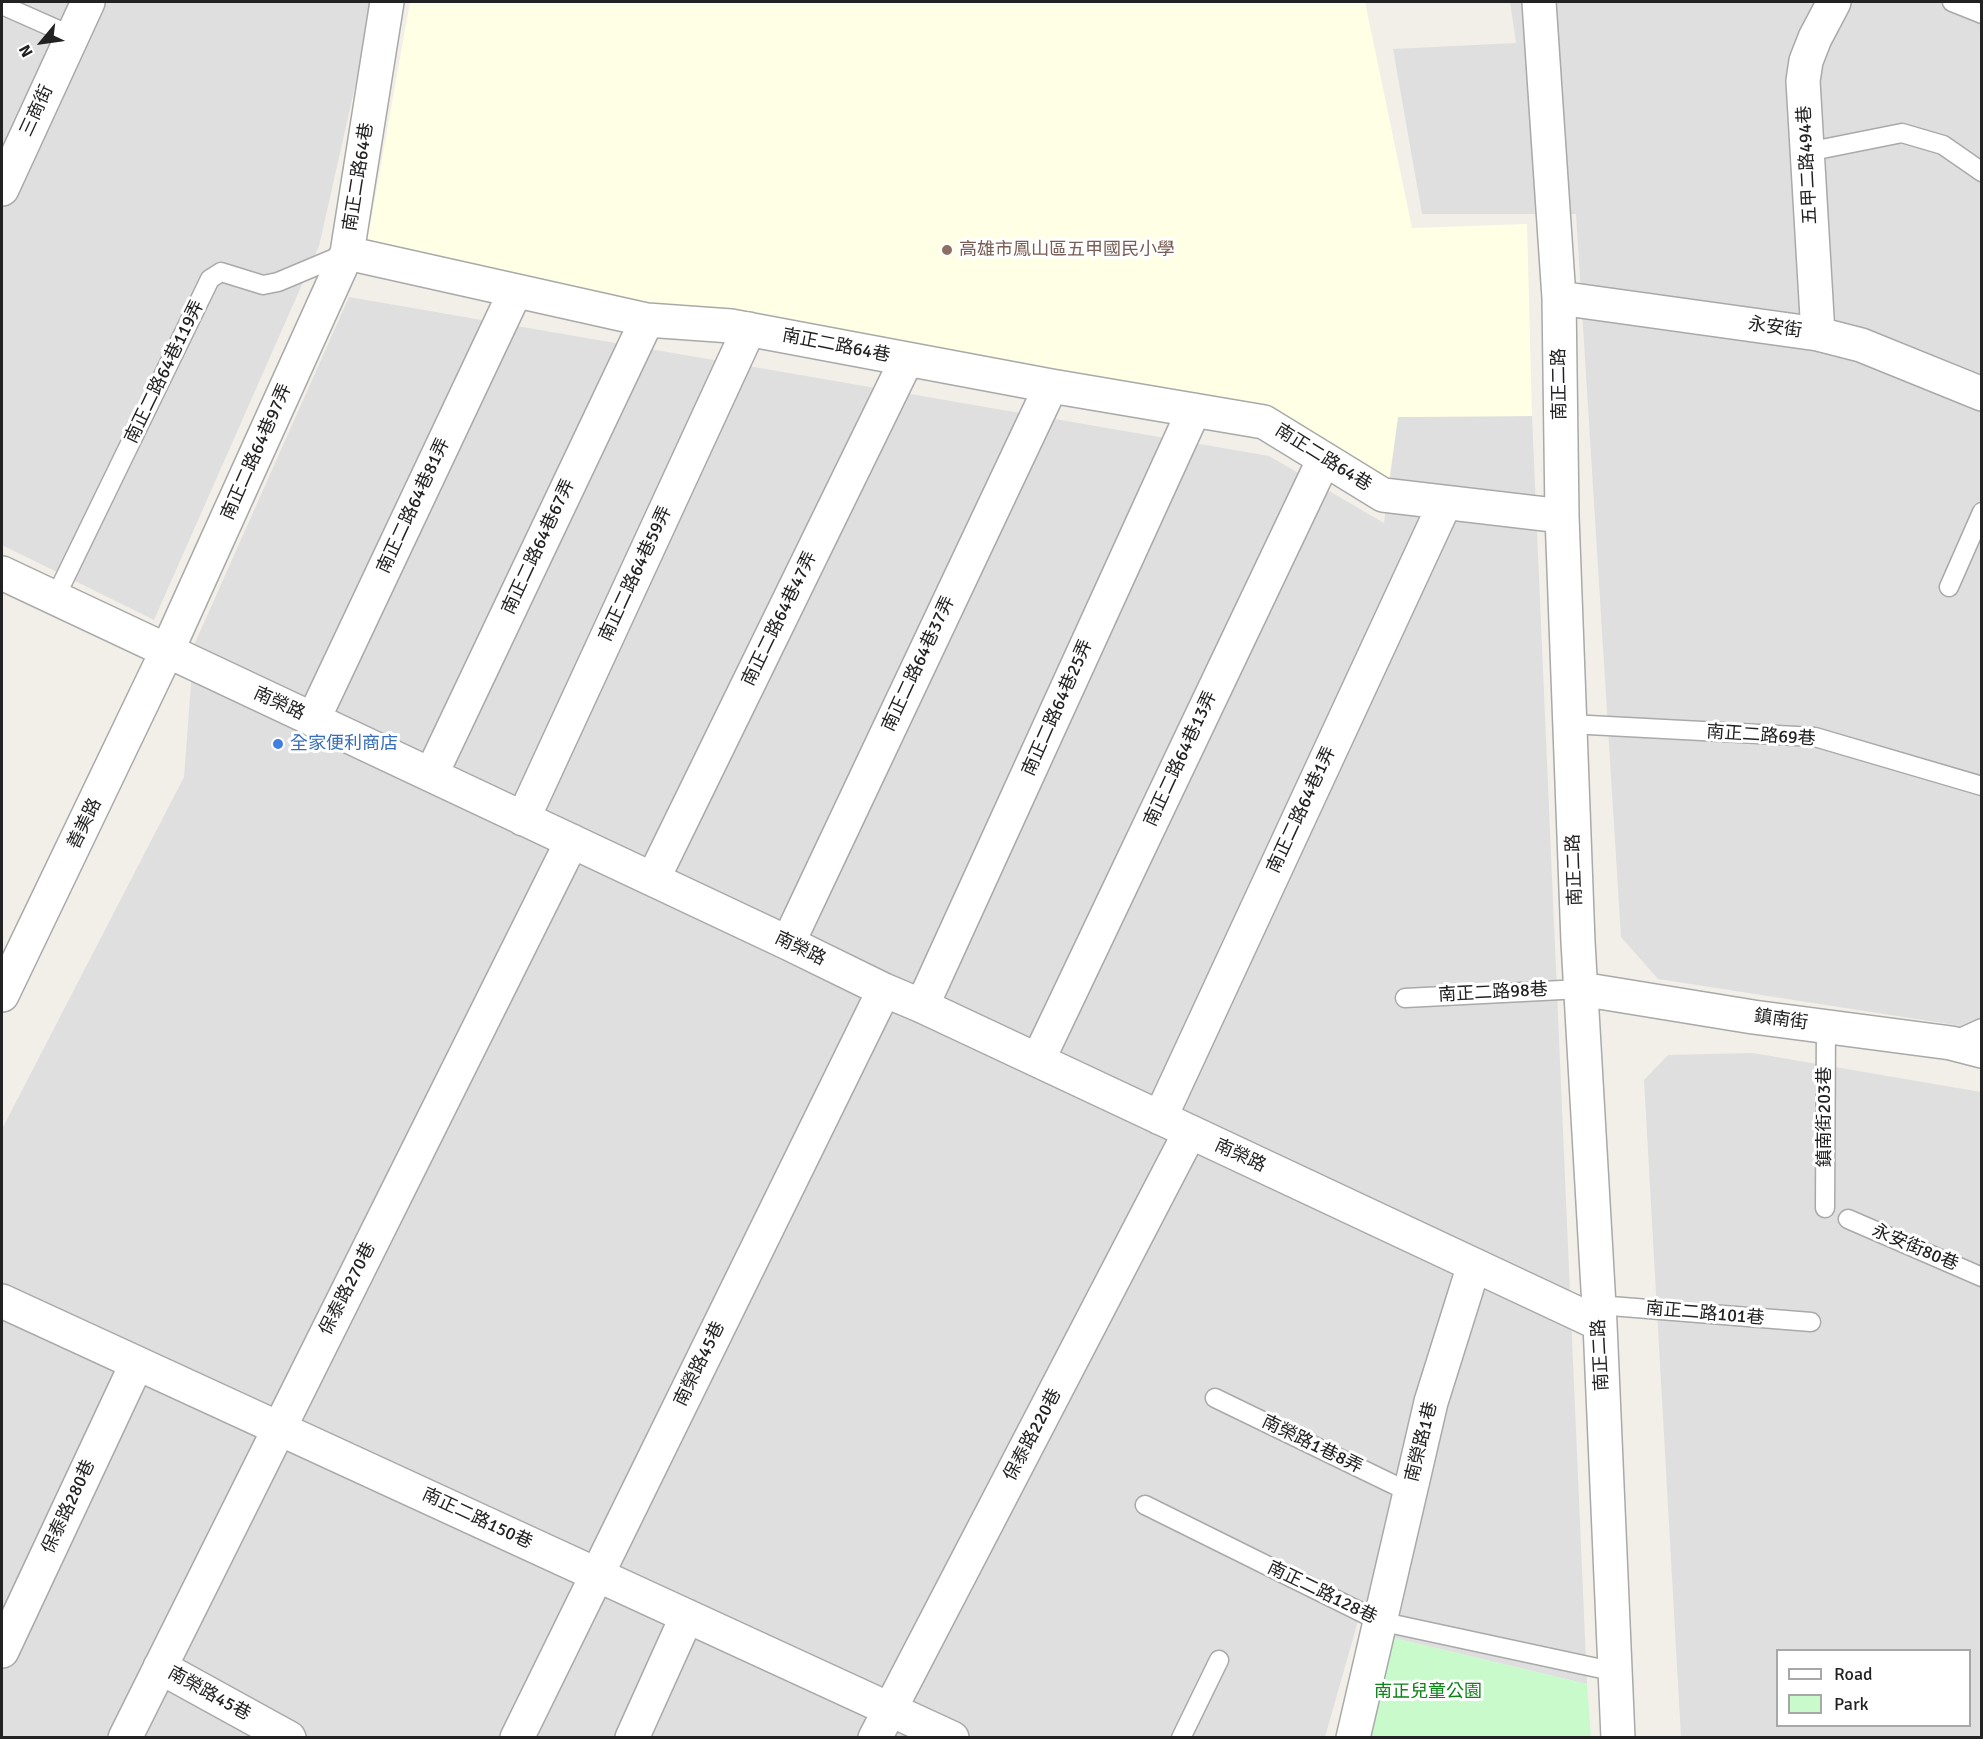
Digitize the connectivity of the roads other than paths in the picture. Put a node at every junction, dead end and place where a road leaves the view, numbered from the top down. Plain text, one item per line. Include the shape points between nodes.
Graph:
1 (88, 2) edge
2 (387, 2) edge
3 (1539, 2) edge
4 (1834, 2) edge
5 (1952, 2) edge
6 (2, 5) edge
7 (1982, 15) edge
8 (72, 36) junction
9 (1807, 152) junction
10 (1982, 172) edge
11 (2, 189) edge
12 (347, 253) junction
13 (515, 292) junction
14 (1559, 298) junction
15 (647, 320) junction
16 (749, 329) junction
17 (1818, 334) junction
18 (907, 359) junction
19 (1051, 386) junction
20 (1982, 394) edge
21 (1194, 410) junction
22 (1324, 459) junction
23 (1445, 502) junction
24 (1982, 512) edge
25 (1562, 516) junction
26 (2, 573) edge
27 (1949, 587) dead end
28 (55, 598) junction
29 (167, 651) junction
30 (313, 720) junction
31 (1570, 724) junction
32 (431, 775) junction
33 (1982, 786) edge
34 (523, 819) junction
35 (572, 841) junction
36 (653, 879) junction
37 (788, 943) junction
38 (10, 956) edge
39 (1581, 989) junction
40 (884, 990) junction
41 (2, 995) edge
42 (1405, 998) dead end
43 (922, 1006) junction
44 (1826, 1026) junction
45 (1982, 1028) edge
46 (1950, 1043) junction
47 (1982, 1051) edge
48 (1038, 1060) junction
49 (1160, 1118) junction
50 (1190, 1132) junction
51 (1826, 1208) dead end
52 (1848, 1219) dead end
53 (1474, 1265) junction
54 (1982, 1277) edge
55 (2, 1301) edge
56 (1599, 1315) junction
57 (1811, 1322) dead end
58 (137, 1363) junction
59 (1215, 1398) dead end
60 (279, 1428) junction
61 (1409, 1492) junction
62 (1145, 1505) dead end
63 (597, 1574) junction
64 (687, 1616) junction
65 (1378, 1622) junction
66 (2, 1651) edge
67 (1219, 1660) dead end
68 (160, 1667) junction
69 (1616, 1672) junction
70 (890, 1709) junction
71 (124, 1737) edge
72 (289, 1737) edge
73 (517, 1737) edge
74 (632, 1737) edge
75 (875, 1737) edge
76 (952, 1737) edge
77 (1180, 1737) edge
78 (1353, 1737) edge
79 (1618, 1737) edge

1 - 8 street, 三商街
2 - 12 street, 南正二路64巷
3 - 14 street, 南正二路
4 - 9 street, 五甲二路494巷 via 1806,61 1803,81
5 - 7 lane
6 - 8 lane
8 - 11 street, 三商街
9 - 10 lane via 1902,133 1943,145
9 - 17 street, 五甲二路494巷
12 - 13 street, 南正二路64巷
12 - 28 lane, 南正二路64巷119弄 via 263,285 221,272 210,279
12 - 29 street, 南正二路64巷97弄
13 - 15 street, 南正二路64巷
13 - 30 street, 南正二路64巷81弄
14 - 17 street, 永安街
14 - 25 street, 南正二路
15 - 16 street, 南正二路64巷
15 - 32 street, 南正二路64巷67弄
16 - 18 street, 南正二路64巷
16 - 34 street, 南正二路64巷59弄
17 - 20 street, 永安街 via 1861,345
18 - 19 street, 南正二路64巷
18 - 36 street, 南正二路64巷47弄
19 - 21 street, 南正二路64巷
19 - 37 street, 南正二路64巷37弄
21 - 22 street, 南正二路64巷 via 1264,422
21 - 43 street, 南正二路64巷25弄
22 - 23 street, 南正二路64巷 via 1383,495
22 - 48 street, 南正二路64巷13弄
23 - 25 street, 南正二路64巷
23 - 49 street, 南正二路64巷1弄
24 - 27 lane
25 - 31 street, 南正二路
26 - 28 street, 南榮路
28 - 29 street, 南榮路
29 - 30 street, 南榮路
29 - 38 street, 善美路
30 - 32 street, 南榮路
31 - 33 lane, 南正二路69巷 via 1815,737
31 - 39 street, 南正二路
32 - 34 street, 南榮路
34 - 35 street, 南榮路
35 - 36 street, 南榮路
35 - 60 street, 保泰路270巷
36 - 37 street, 南榮路
37 - 40 street, 南榮路
38 - 41 street, 善美路
39 - 42 lane, 南正二路98巷
39 - 44 street, 鎮南街
39 - 56 street, 南正二路
40 - 43 street, 南榮路
40 - 63 street, 南榮路45巷
43 - 48 street, 南榮路
44 - 46 street, 鎮南街
44 - 51 lane, 鎮南街203巷
45 - 46 lane
46 - 47 street, 鎮南街
48 - 49 street, 南榮路
49 - 50 street, 南榮路
50 - 53 street, 南榮路
50 - 70 street, 保泰路220巷
52 - 54 lane, 永安街80巷
53 - 56 street, 南榮路
53 - 61 street, 南榮路1巷 via 1431,1402
55 - 58 street, 南正二路150巷
56 - 57 lane, 南正二路101巷
56 - 69 street, 南正二路
58 - 60 street, 南正二路150巷
58 - 66 street, 保泰路280巷
59 - 61 lane, 南榮路1巷8弄
60 - 63 street, 南正二路150巷
60 - 68 street, 保泰路270巷
61 - 65 street, 南榮路1巷
62 - 65 lane, 南正二路128巷
63 - 64 street, 南正二路150巷
63 - 73 street, 南榮路45巷
64 - 70 street, 南正二路150巷
64 - 74 street
65 - 69 lane, 南正二路128巷
65 - 78 street, 南榮路1巷
67 - 77 lane
68 - 71 street, 保泰路270巷
68 - 72 street, 南榮路45巷
69 - 79 street, 南正二路
70 - 75 street, 保泰路220巷
70 - 76 street, 南正二路150巷

